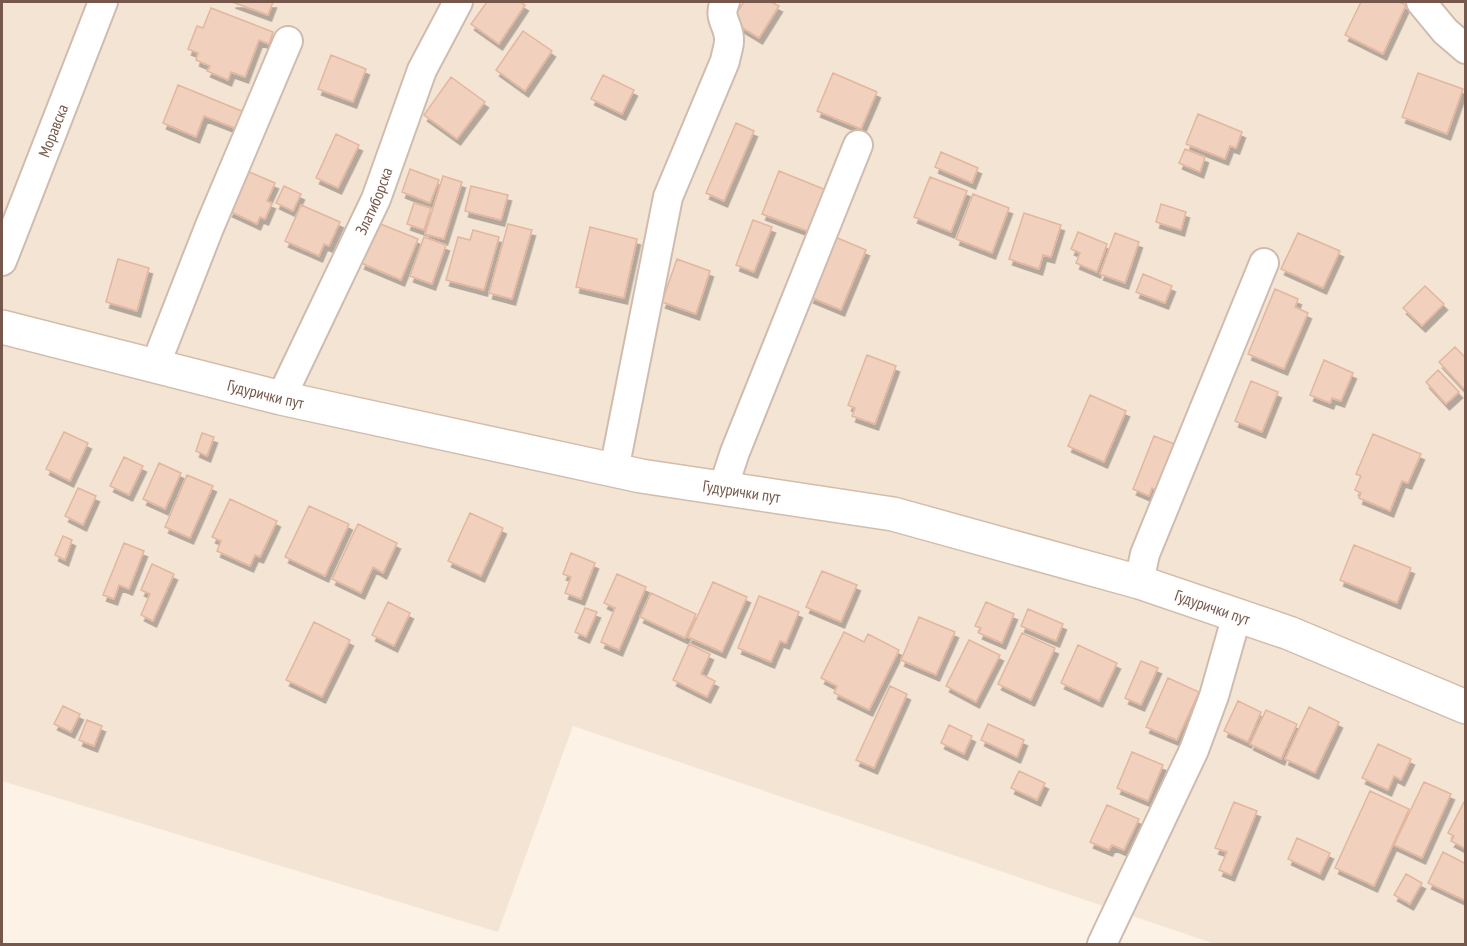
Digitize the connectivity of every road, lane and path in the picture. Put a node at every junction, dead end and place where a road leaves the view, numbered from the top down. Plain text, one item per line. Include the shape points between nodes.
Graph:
1 (103, 2) edge
2 (459, 2) edge
3 (725, 2) edge
4 (1421, 2) edge
5 (288, 41) dead end
6 (1466, 49) edge
7 (858, 145) dead end
8 (2, 261) edge
9 (1264, 263) dead end
10 (2, 327) edge
11 (155, 366) junction
12 (281, 398) junction
13 (614, 470) junction
14 (723, 488) junction
15 (1139, 582) junction
16 (1237, 615) junction
17 (1466, 707) edge
18 (1102, 945) edge

1 - 8 street, Моравска
2 - 12 street, Златиборска via 422,70 376,199
3 - 13 street via 723,20 730,39 725,61 668,197
4 - 6 street via 1445,32
5 - 11 street
7 - 14 street
9 - 15 street via 1145,554
10 - 11 street, Гудурички пут
11 - 12 street, Гудурички пут
12 - 13 street, Гудурички пут
13 - 14 street, Гудурички пут
14 - 15 street, Гудурички пут via 893,514
15 - 16 street, Гудурички пут
16 - 17 street, Гудурички пут
16 - 18 street via 1194,750

